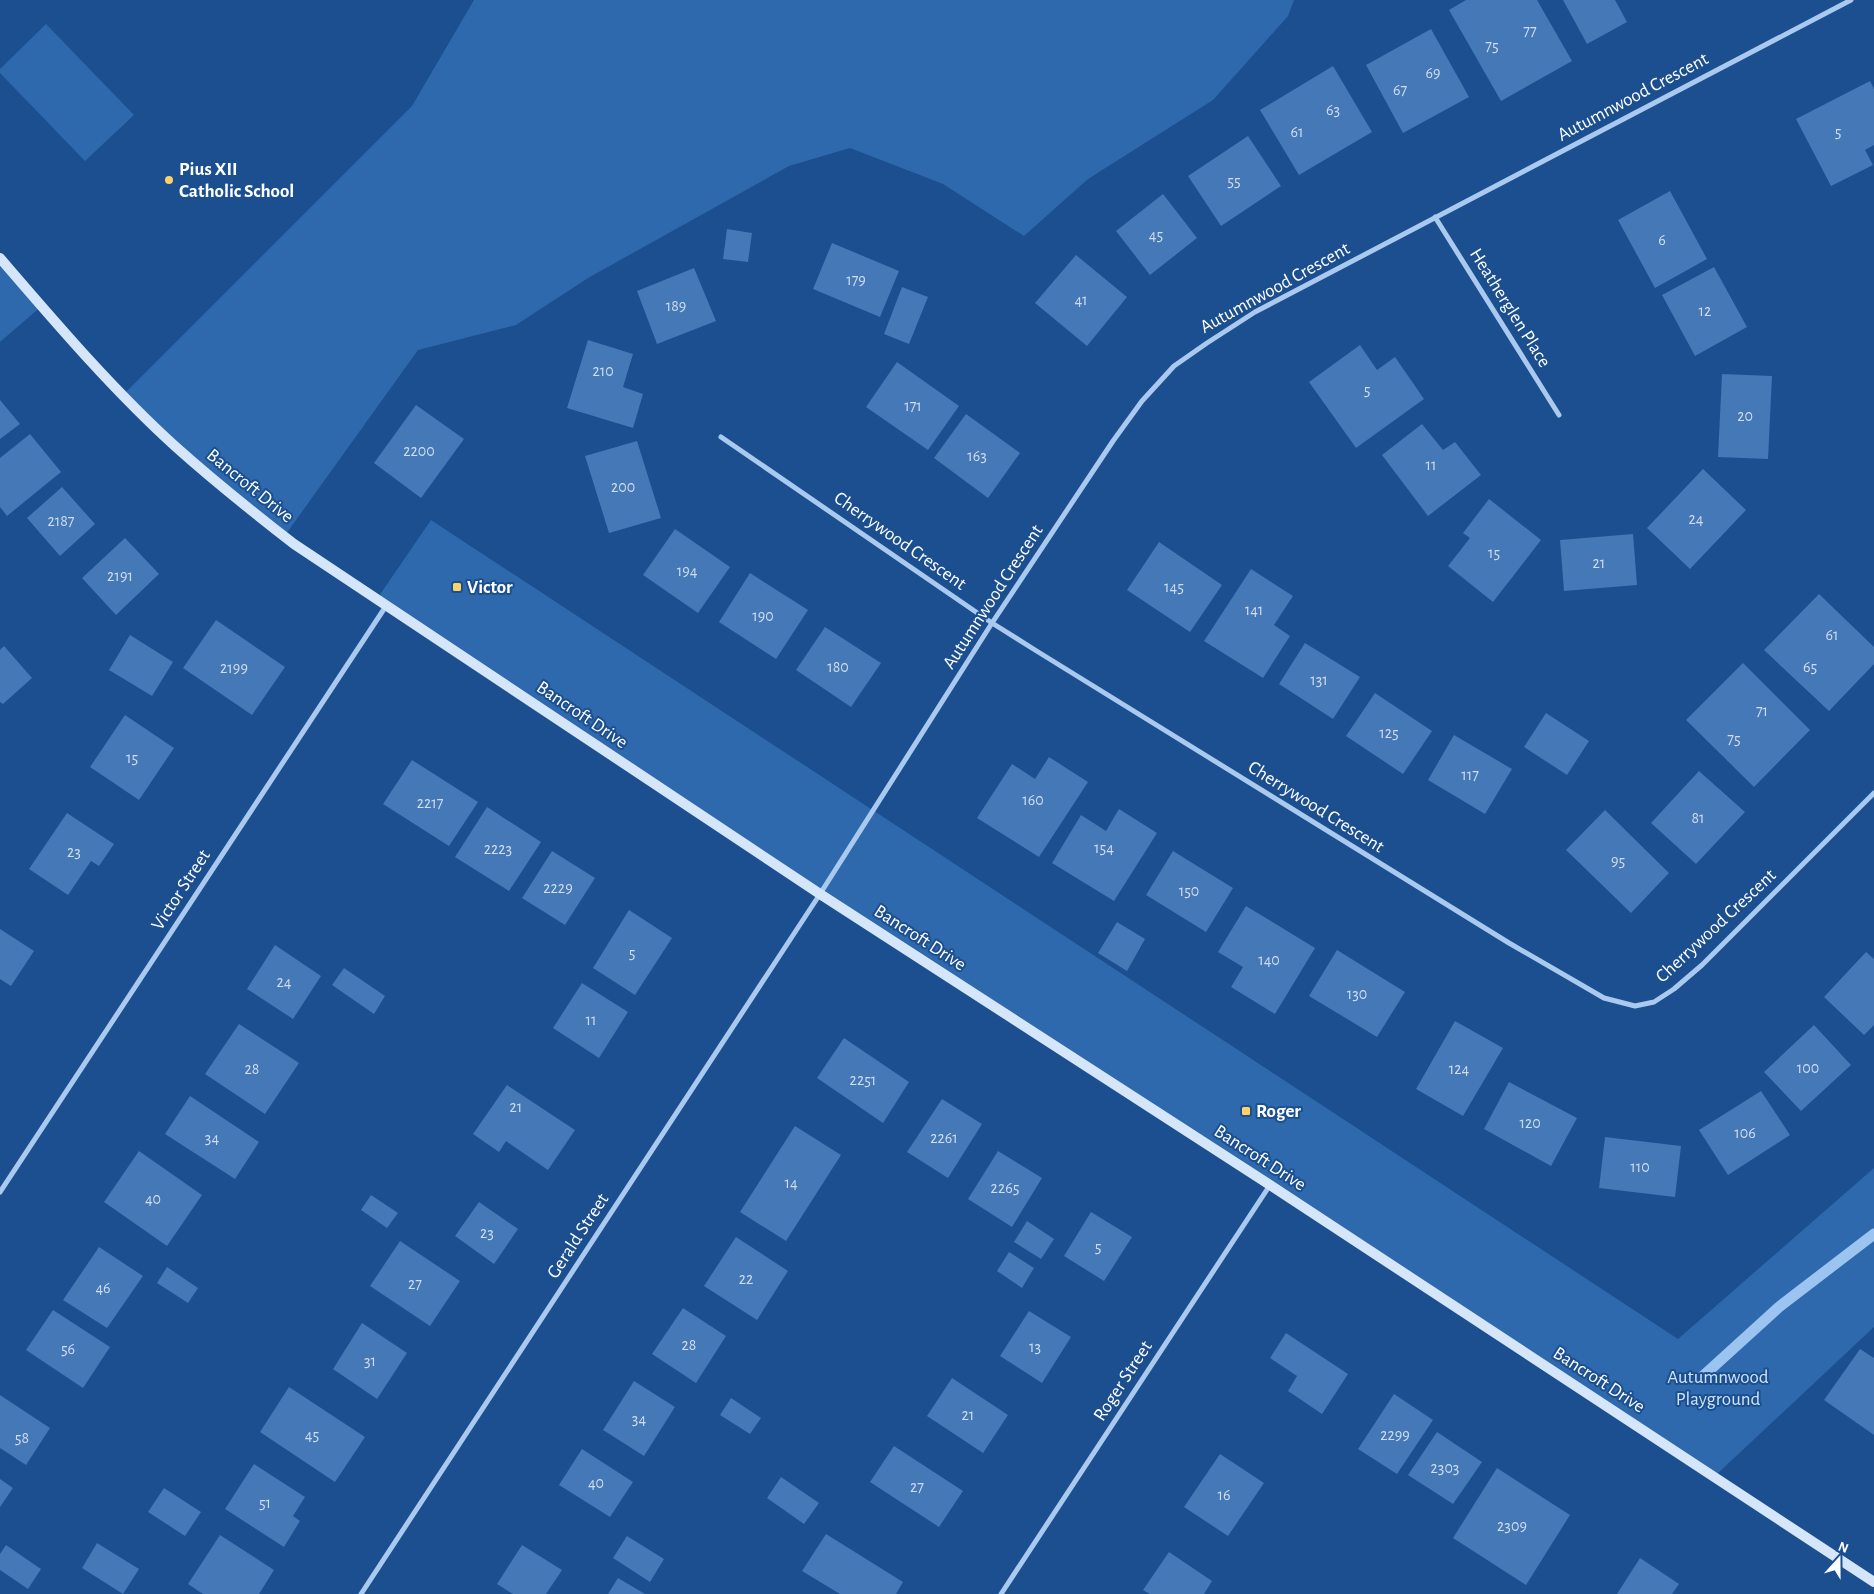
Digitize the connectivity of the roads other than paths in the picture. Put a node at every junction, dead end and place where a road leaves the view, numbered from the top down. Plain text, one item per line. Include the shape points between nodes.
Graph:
1 (1851, 0) edge
2 (1435, 217) junction
3 (0, 258) edge
4 (1559, 415) dead end
5 (722, 437) dead end
6 (386, 606) junction
7 (992, 623) junction
8 (1874, 793) edge
9 (820, 894) junction
10 (1270, 1185) junction
11 (0, 1192) edge
12 (1874, 1582) edge
13 (361, 1594) edge
14 (1001, 1594) edge

1 - 2 street, Autumnwood Crescent
2 - 4 street, Heatherglen Place
2 - 7 street, Autumnwood Crescent via 1255,312 1174,366 1113,441
3 - 6 main road, Bancroft Drive via 105,377 175,447 294,544
5 - 7 street, Cherrywood Crescent
6 - 9 main road, Bancroft Drive
6 - 11 street, Victor Street
7 - 8 street, Cherrywood Crescent via 1509,943 1604,998 1635,1006 1654,1002 1702,965
7 - 9 street, Autumnwood Crescent
9 - 10 main road, Bancroft Drive
9 - 13 street, Gerald Street
10 - 12 main road, Bancroft Drive
10 - 14 street, Roger Street

